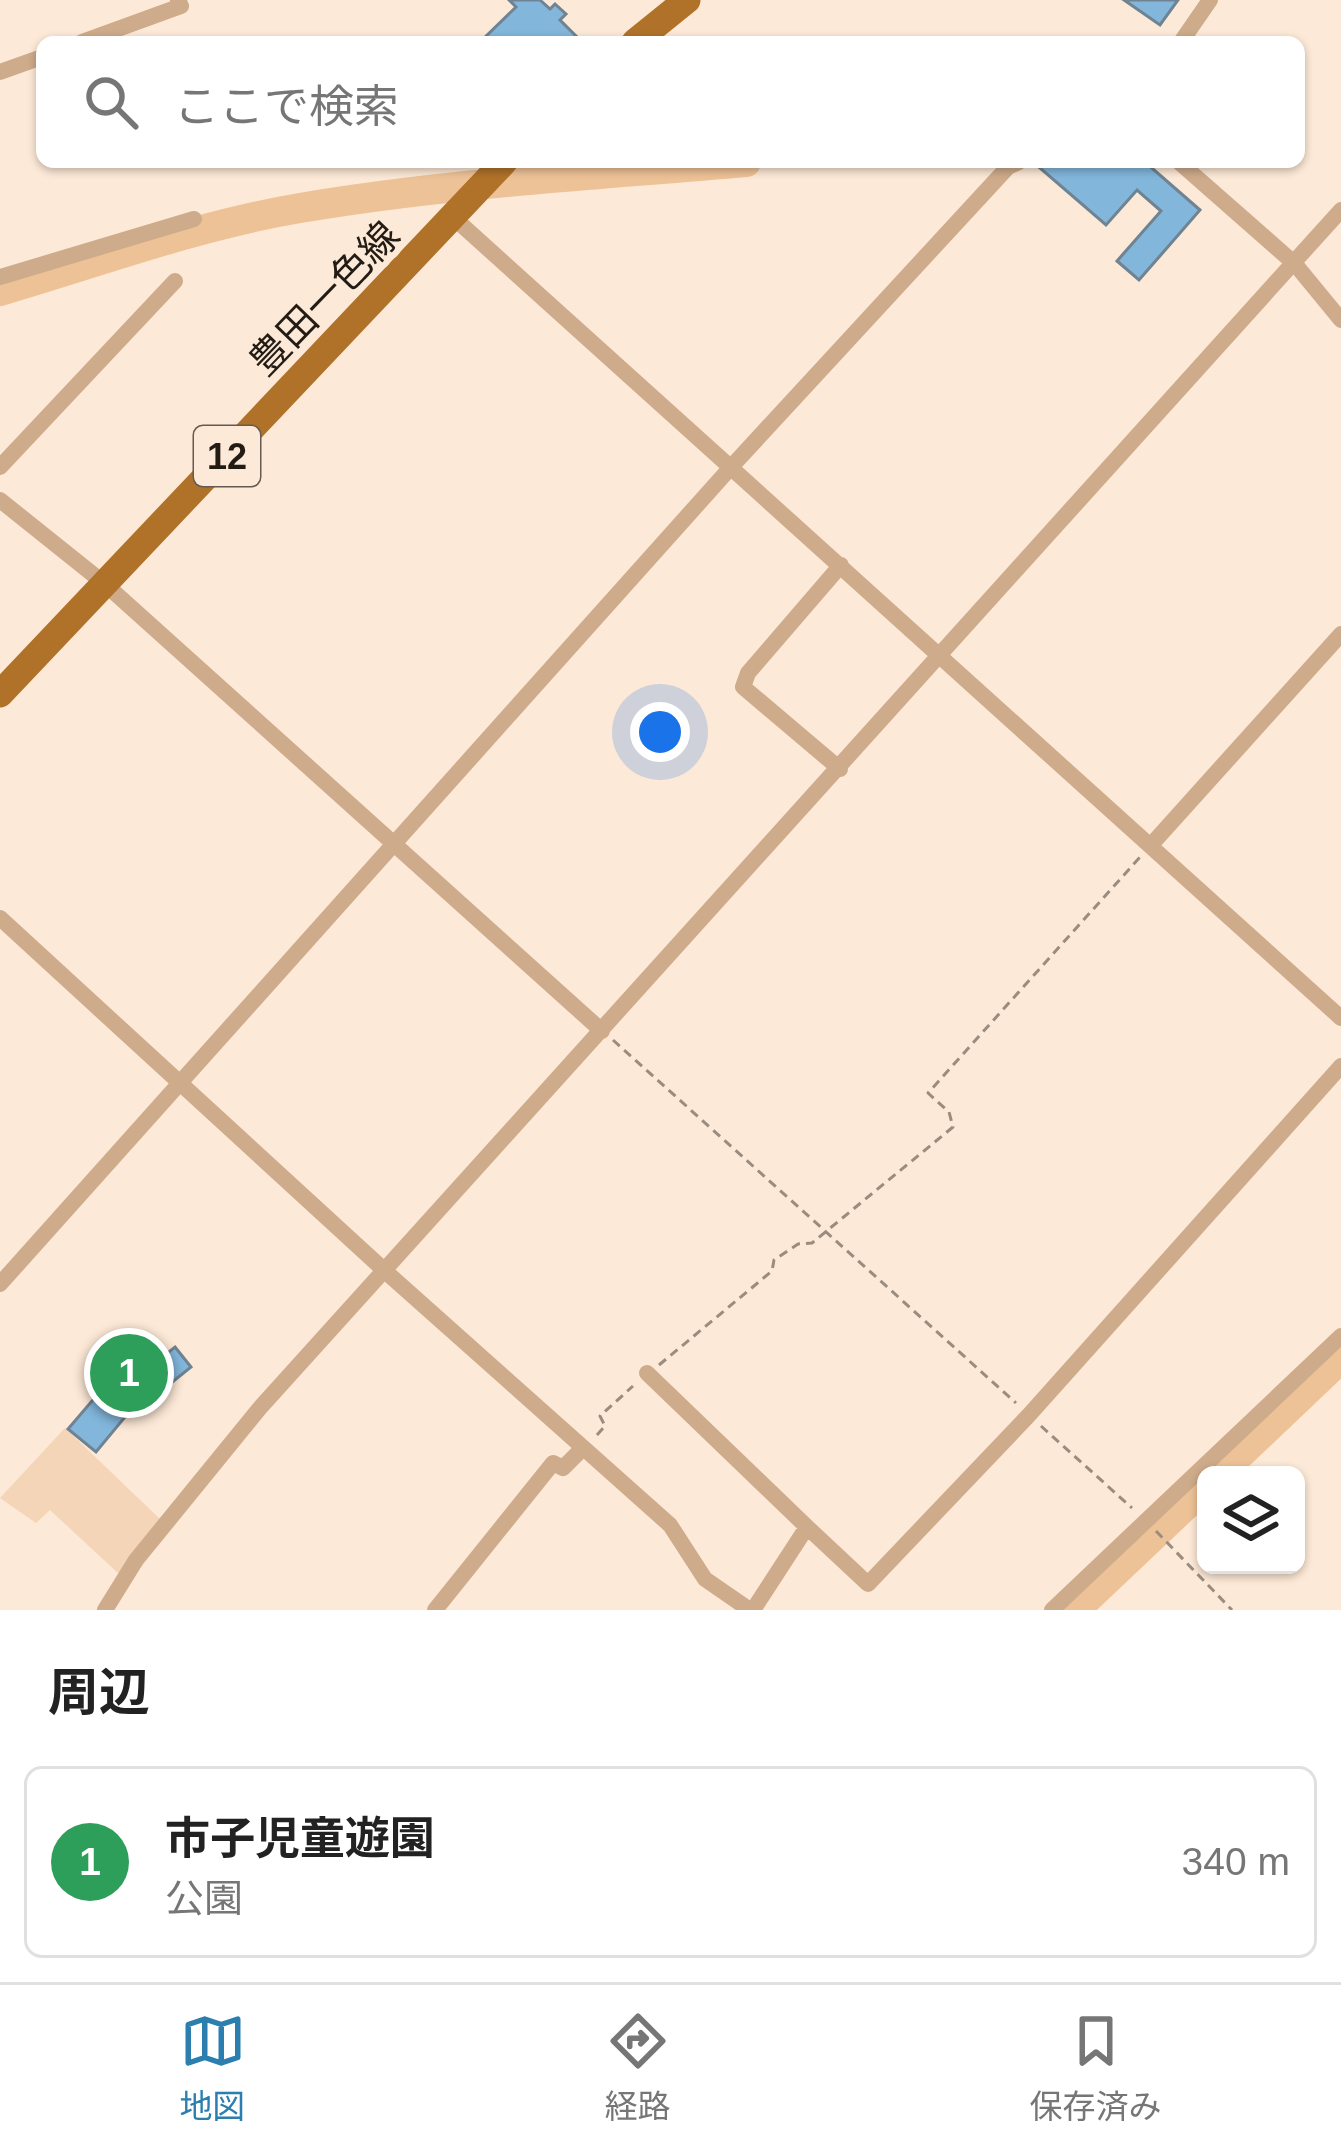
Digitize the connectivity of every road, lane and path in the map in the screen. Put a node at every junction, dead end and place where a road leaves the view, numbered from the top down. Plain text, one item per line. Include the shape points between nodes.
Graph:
1 (178, 0) edge
2 (687, 0) edge
3 (1210, 0) edge
4 (98, 36) edge
5 (642, 36) edge
6 (1184, 36) edge
7 (36, 59) edge
8 (0, 72) edge
9 (499, 168) edge
10 (1007, 168) edge
11 (1187, 168) edge
12 (1341, 210) edge
13 (454, 218) junction
14 (194, 219) dead end
15 (1295, 264) junction
16 (0, 277) edge
17 (175, 280) dead end
18 (1341, 320) edge
19 (732, 466) junction
20 (0, 467) edge
21 (0, 500) edge
22 (841, 565) junction
23 (105, 584) junction
24 (1341, 634) edge
25 (942, 656) junction
26 (0, 694) edge
27 (840, 769) junction
28 (394, 843) junction
29 (1151, 845) junction
30 (0, 917) edge
31 (1341, 1018) edge
32 (602, 1031) junction
33 (1341, 1066) edge
34 (178, 1082) junction
35 (825, 1230) junction
36 (385, 1271) junction
37 (0, 1283) edge
38 (1341, 1336) edge
39 (646, 1373) junction
40 (1029, 1415) junction
41 (582, 1448) junction
42 (1147, 1521) junction
43 (807, 1527) junction
44 (105, 1610) edge
45 (435, 1610) edge
46 (751, 1610) edge
47 (1052, 1610) edge
48 (1232, 1610) edge

1 - 4 street via 181,6
2 - 5 main road
3 - 6 street
7 - 8 street
9 - 13 main road, 豊田一色線 / 12
10 - 19 street
11 - 15 street
12 - 15 street
13 - 19 street
13 - 23 main road, 豊田一色線 / 12
14 - 16 street
15 - 18 street
15 - 25 street
17 - 20 street
19 - 22 street
19 - 28 street
21 - 23 street
22 - 25 street
22 - 27 street via 743,687
23 - 26 main road, 豊田一色線 / 12
23 - 28 street
24 - 29 street
25 - 27 street
25 - 29 street
27 - 32 street
28 - 32 street
28 - 34 street
29 - 31 street
29 - 35 path via 928,1093 950,1112 953,1127
30 - 34 street
32 - 35 path
32 - 36 street
33 - 40 street
34 - 36 street
34 - 37 street
35 - 39 path via 774,1260 772,1270
35 - 40 path
36 - 41 street
36 - 44 street via 259,1408
38 - 42 street
39 - 41 path via 600,1416 605,1426
39 - 43 street
40 - 42 path
40 - 43 street via 868,1584
41 - 45 street via 563,1468 553,1462
41 - 46 street via 670,1525 705,1579
42 - 47 street
42 - 48 path
43 - 46 street

